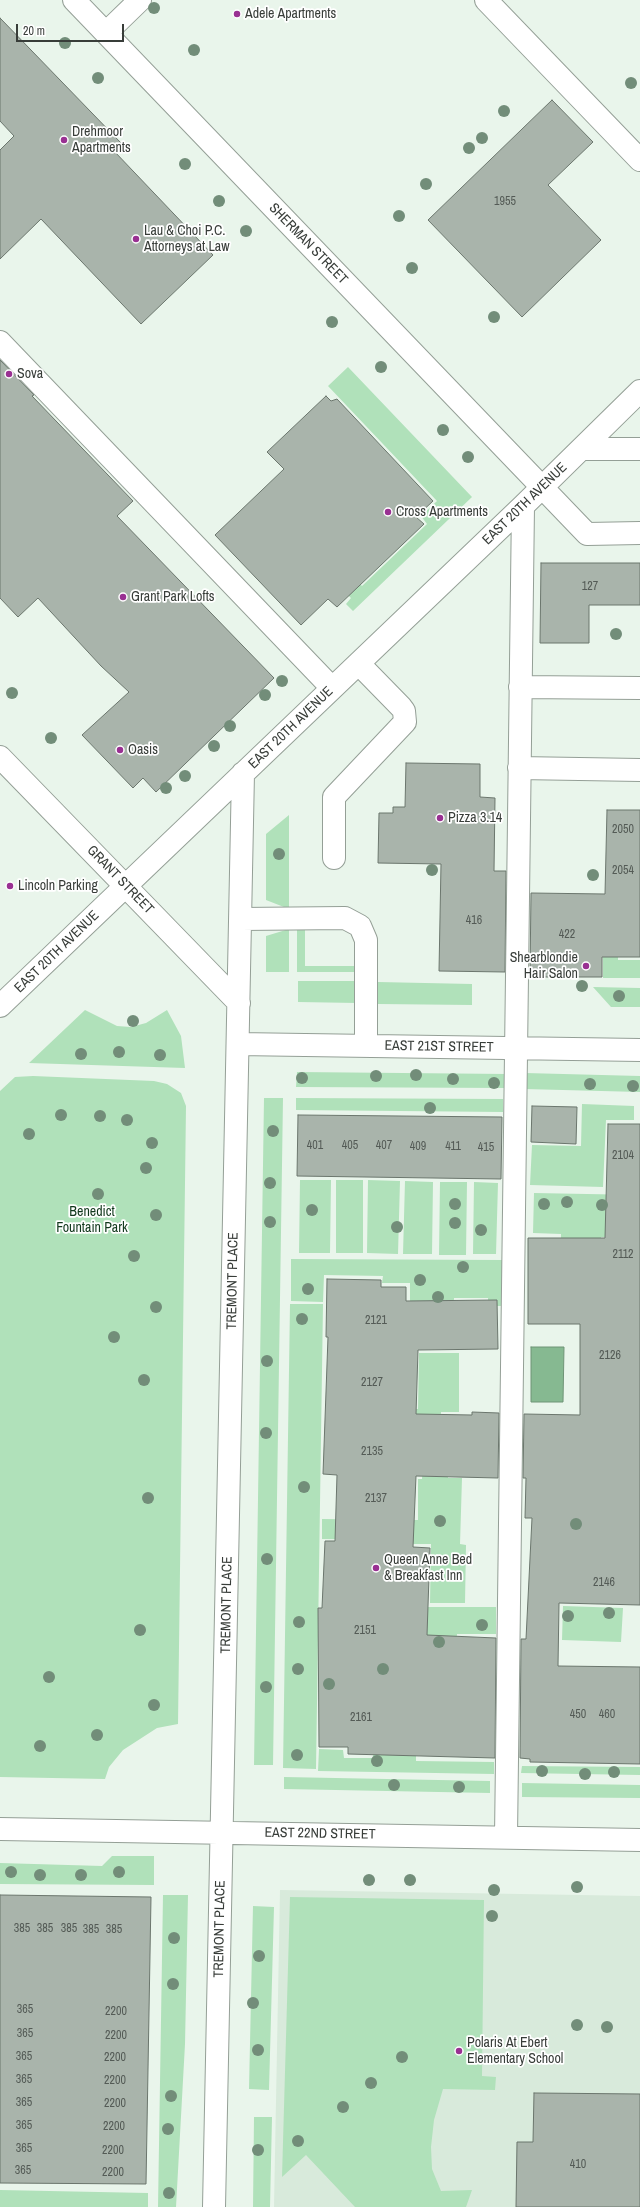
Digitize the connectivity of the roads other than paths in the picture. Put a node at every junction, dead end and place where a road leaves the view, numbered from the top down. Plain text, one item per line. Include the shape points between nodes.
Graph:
1 (74, 0) edge
2 (140, 0) edge
3 (486, 0) edge
4 (106, 33) junction
5 (640, 160) edge
6 (0, 342) edge
7 (640, 390) edge
8 (640, 401) edge
9 (581, 449) junction
10 (640, 449) edge
11 (541, 488) junction
12 (523, 506) junction
13 (640, 533) edge
14 (358, 664) junction
15 (520, 687) junction
16 (332, 688) junction
17 (640, 688) edge
18 (0, 757) edge
19 (519, 768) junction
20 (640, 770) edge
21 (243, 773) junction
22 (334, 858) dead end
23 (125, 886) junction
24 (241, 919) junction
25 (239, 1003) junction
26 (0, 1006) edge
27 (238, 1044) junction
28 (366, 1046) junction
29 (516, 1048) junction
30 (640, 1050) edge
31 (0, 1829) edge
32 (222, 1833) junction
33 (506, 1837) junction
34 (640, 1840) edge
35 (214, 2207) edge

1 - 4 street, SHERMAN STREET
2 - 4 street
3 - 5 street
4 - 11 street, SHERMAN STREET
6 - 16 street
7 - 9 street, EAST 20TH AVENUE
8 - 9 street, EAST 20TH AVENUE
9 - 10 street
9 - 11 street, EAST 20TH AVENUE
11 - 12 street, EAST 20TH AVENUE
11 - 13 street, SHERMAN STREET via 587,534
12 - 14 street, EAST 20TH AVENUE
12 - 15 street
14 - 16 street, EAST 20TH AVENUE
14 - 22 street via 402,707 405,722 334,797
15 - 17 street
15 - 19 street
16 - 21 street, EAST 20TH AVENUE
18 - 23 street, GRANT STREET
19 - 20 street
19 - 29 street
21 - 23 street, EAST 20TH AVENUE
21 - 24 street, TREMONT PLACE
23 - 25 street, GRANT STREET
23 - 26 street, EAST 20TH AVENUE
24 - 25 street, TREMONT PLACE
24 - 28 street via 345,918 360,926 366,940
25 - 27 street, TREMONT PLACE
27 - 28 street, EAST 21ST STREET
27 - 32 street, TREMONT PLACE
28 - 29 street, EAST 21ST STREET
29 - 30 street, EAST 21ST STREET
29 - 33 street
31 - 32 street, EAST 22ND STREET
32 - 33 street, EAST 22ND STREET
32 - 35 street, TREMONT PLACE
33 - 34 street, EAST 22ND STREET

